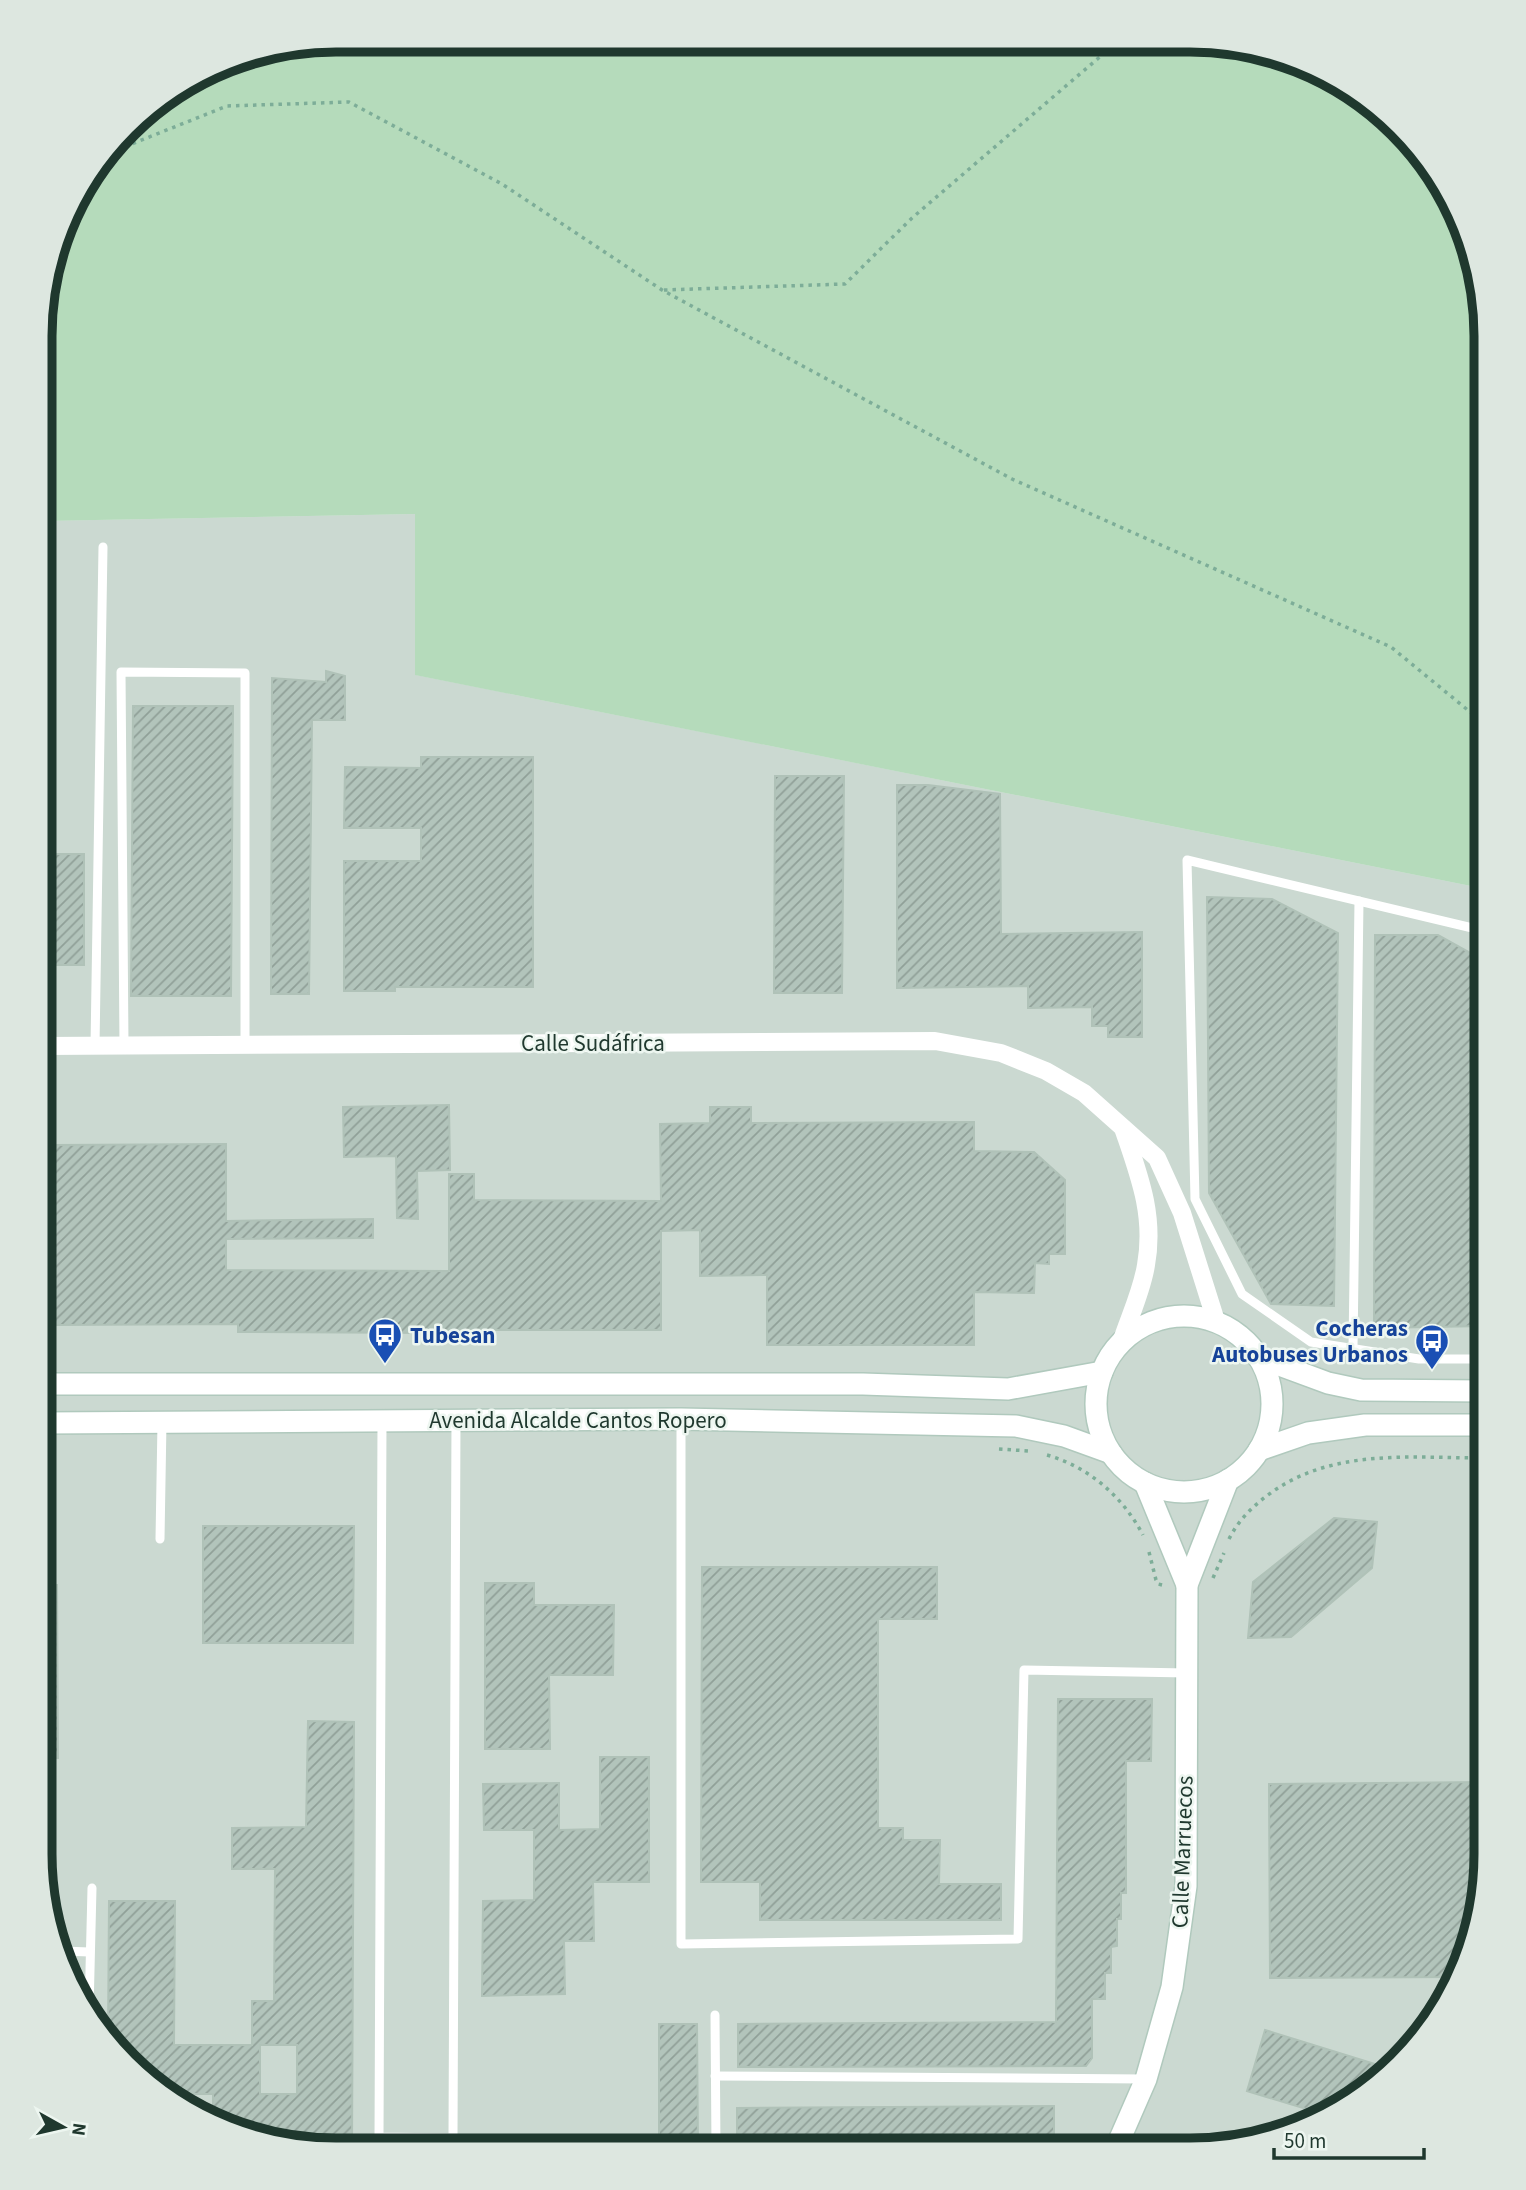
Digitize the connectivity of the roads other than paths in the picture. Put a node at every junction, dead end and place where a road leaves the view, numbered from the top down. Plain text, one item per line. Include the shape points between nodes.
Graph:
1 (103, 547) dead end
2 (1359, 901) junction
3 (1474, 928) edge
4 (245, 1045) junction
5 (52, 1046) edge
6 (95, 1046) junction
7 (124, 1046) junction
8 (1122, 1125) junction
9 (1216, 1321) junction
10 (1121, 1343) junction
11 (1353, 1348) junction
12 (1258, 1357) junction
13 (1474, 1359) edge
14 (1102, 1372) junction
15 (52, 1384) edge
16 (1474, 1391) edge
17 (681, 1419) junction
18 (456, 1420) junction
19 (382, 1421) junction
20 (52, 1423) edge
21 (162, 1423) junction
22 (1474, 1425) edge
23 (1259, 1450) junction
24 (1111, 1453) junction
25 (1228, 1480) junction
26 (1145, 1483) junction
27 (160, 1539) dead end
28 (1188, 1585) junction
29 (1186, 1673) junction
30 (92, 1888) dead end
31 (70, 1951) edge
32 (89, 1952) junction
33 (89, 1991) edge
34 (715, 2015) dead end
35 (715, 2076) junction
36 (1146, 2080) junction
37 (716, 2138) edge
38 (1120, 2138) edge

1 - 6 lane
2 - 3 lane
2 - 11 lane
2 - 11 lane via 1187,860 1195,1199 1242,1294 1311,1342
4 - 7 street, Calle Sudáfrica
4 - 7 lane via 245,673 121,671
4 - 8 street, Calle Sudáfrica via 935,1041 1000,1053 1046,1071 1084,1093
5 - 6 street, Calle Sudáfrica
6 - 7 street, Calle Sudáfrica
8 - 9 street, Calle Sudáfrica via 1157,1158 1182,1213
8 - 10 street via 1143,1185 1149,1225 1146,1266
9 - 10 main road via 1191,1315 1165,1317 1141,1326
9 - 12 main road via 1240,1336
10 - 14 main road
11 - 13 lane via 1419,1359
12 - 16 main road via 1361,1390
12 - 23 main road via 1272,1403 1269,1428
14 - 15 main road, Avenida Alcalde Cantos Ropero via 1008,1389 863,1384
14 - 24 main road via 1096,1400 1099,1427
17 - 18 main road, Avenida Alcalde Cantos Ropero
17 - 24 main road, Avenida Alcalde Cantos Ropero via 1016,1426 1064,1436
17 - 29 lane via 681,1944 1018,1939 1024,1670
18 - 19 main road, Avenida Alcalde Cantos Ropero
18 - 19 lane via 453,2137 379,2137
19 - 21 main road, Avenida Alcalde Cantos Ropero
20 - 21 main road, Avenida Alcalde Cantos Ropero
21 - 27 lane
22 - 23 main road via 1365,1425 1308,1433
23 - 25 main road
24 - 26 main road
25 - 26 main road via 1202,1490 1173,1491
25 - 28 main road, Calle Marruecos
26 - 28 main road, Calle Marruecos
28 - 29 main road, Calle Marruecos
29 - 36 main road, Calle Marruecos via 1186,1886 1172,1987
30 - 32 lane
31 - 32 lane
32 - 33 lane
34 - 35 lane
35 - 36 lane
35 - 37 lane
36 - 38 main road, Calle Marruecos

